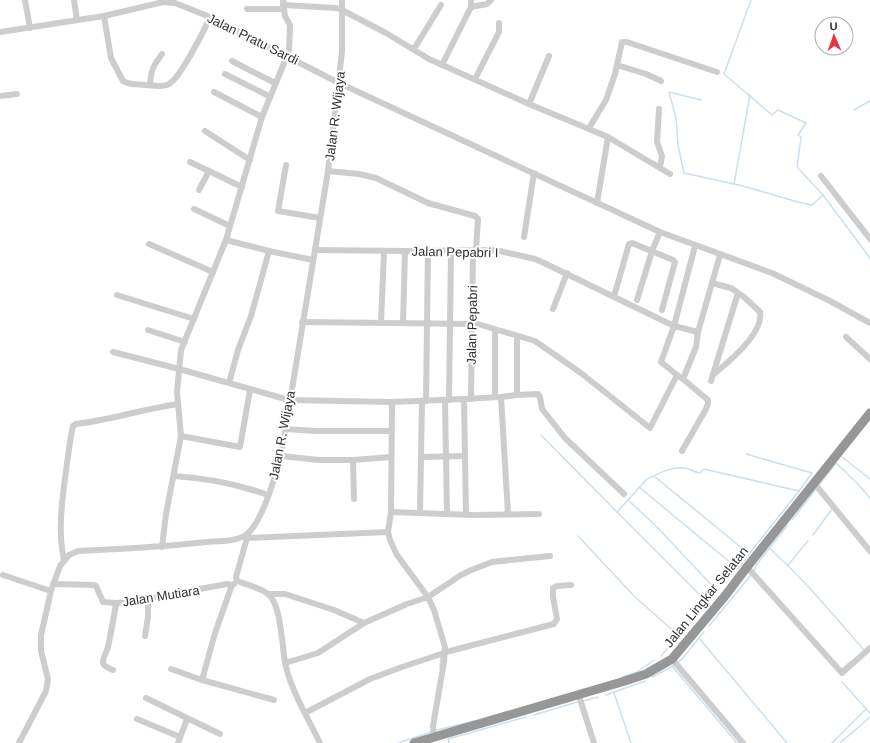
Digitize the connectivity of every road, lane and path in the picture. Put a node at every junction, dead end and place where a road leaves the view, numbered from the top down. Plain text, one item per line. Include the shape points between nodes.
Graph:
1 (25, 0) edge
2 (74, 0) edge
3 (342, 0) edge
4 (471, 0) edge
5 (491, 0) edge
6 (169, 1) edge
7 (146, 3) edge
8 (283, 4) edge
9 (441, 5) dead end
10 (471, 7) junction
11 (247, 9) dead end
12 (342, 10) junction
13 (104, 16) junction
14 (210, 18) junction
15 (77, 20) junction
16 (499, 23) dead end
17 (30, 28) junction
18 (0, 32) edge
19 (414, 50) junction
20 (162, 54) dead end
21 (287, 56) junction
22 (549, 56) dead end
23 (232, 61) dead end
24 (442, 64) junction
25 (617, 65) junction
26 (717, 72) dead end
27 (225, 74) dead end
28 (475, 79) junction
29 (661, 81) dead end
30 (275, 83) junction
31 (339, 83) junction
32 (150, 85) junction
33 (214, 92) dead end
34 (17, 94) dead end
35 (0, 96) edge
36 (270, 96) junction
37 (529, 104) junction
38 (658, 109) dead end
39 (262, 117) junction
40 (589, 128) junction
41 (205, 131) dead end
42 (608, 137) junction
43 (250, 160) junction
44 (190, 162) dead end
45 (286, 165) dead end
46 (660, 167) junction
47 (208, 171) junction
48 (328, 171) junction
49 (534, 173) junction
50 (670, 174) dead end
51 (821, 176) dead end
52 (242, 187) junction
53 (199, 190) dead end
54 (597, 203) junction
55 (194, 209) dead end
56 (320, 218) junction
57 (230, 226) junction
58 (660, 232) junction
59 (524, 237) dead end
60 (226, 240) junction
61 (870, 240) edge
62 (149, 244) dead end
63 (695, 246) junction
64 (315, 250) junction
65 (475, 250) junction
66 (269, 251) junction
67 (384, 251) junction
68 (405, 251) junction
69 (428, 251) junction
70 (451, 251) junction
71 (652, 251) junction
72 (720, 255) junction
73 (313, 260) junction
74 (214, 272) junction
75 (567, 273) junction
76 (712, 283) junction
77 (615, 293) dead end
78 (738, 293) junction
79 (117, 295) dead end
80 (637, 300) dead end
81 (553, 309) dead end
82 (662, 310) dead end
83 (194, 319) junction
84 (302, 322) junction
85 (381, 323) junction
86 (404, 323) junction
87 (870, 323) edge
88 (426, 324) junction
89 (450, 324) junction
90 (472, 324) junction
91 (674, 326) junction
92 (148, 330) dead end
93 (495, 330) junction
94 (698, 332) junction
95 (517, 337) junction
96 (846, 337) dead end
97 (185, 342) junction
98 (113, 352) dead end
99 (870, 359) edge
100 (179, 369) junction
101 (714, 374) junction
102 (677, 375) junction
103 (683, 379) junction
104 (711, 382) dead end
105 (229, 383) junction
106 (250, 390) junction
107 (517, 395) junction
108 (498, 397) junction
109 (468, 399) junction
110 (289, 400) junction
111 (447, 400) junction
112 (424, 401) junction
113 (392, 402) junction
114 (178, 404) junction
115 (870, 413) edge
116 (285, 429) junction
117 (392, 431) junction
118 (181, 436) junction
119 (682, 451) dead end
120 (280, 456) junction
121 (446, 456) junction
122 (466, 456) junction
123 (391, 457) junction
124 (422, 457) junction
125 (353, 460) junction
126 (174, 476) junction
127 (814, 484) junction
128 (624, 494) dead end
129 (268, 495) junction
130 (354, 499) dead end
131 (391, 512) junction
132 (420, 513) junction
133 (447, 514) junction
134 (466, 514) junction
135 (508, 514) junction
136 (539, 514) dead end
137 (388, 532) junction
138 (246, 536) junction
139 (162, 547) junction
140 (870, 551) edge
141 (550, 556) dead end
142 (64, 560) junction
143 (747, 567) junction
144 (3, 575) dead end
145 (237, 581) junction
146 (53, 584) junction
147 (232, 585) junction
148 (571, 585) dead end
149 (51, 591) junction
150 (269, 594) junction
151 (428, 597) junction
152 (148, 598) junction
153 (116, 603) junction
154 (364, 623) junction
155 (145, 636) dead end
156 (870, 648) edge
157 (445, 652) junction
158 (672, 659) junction
159 (285, 663) junction
160 (171, 669) dead end
161 (113, 670) dead end
162 (202, 680) junction
163 (579, 696) junction
164 (146, 698) dead end
165 (274, 700) dead end
166 (305, 713) junction
167 (137, 719) dead end
168 (187, 719) junction
169 (220, 734) dead end
170 (434, 736) junction
171 (180, 741) edge
172 (19, 743) edge
173 (320, 743) edge
174 (414, 743) edge
175 (594, 743) edge
176 (743, 743) edge

1 - 17 street
2 - 15 street
3 - 12 street, Jalan R. Wijaya
4 - 10 street
5 - 10 street via 487,4
6 - 7 street, Jalan Pratu Sardi
6 - 14 street, Jalan Pratu Sardi
7 - 13 street, Jalan Pratu Sardi
8 - 11 street
8 - 12 street
8 - 21 street via 290,28
9 - 19 street
10 - 24 street
12 - 19 street
12 - 31 street, Jalan R. Wijaya
13 - 15 street, Jalan Pratu Sardi
13 - 32 street via 111,58 122,79 129,84
14 - 21 street, Jalan Pratu Sardi
14 - 32 street via 201,39 175,79 166,85
15 - 17 street, Jalan Pratu Sardi
16 - 28 street via 499,32
17 - 18 street, Jalan Pratu Sardi
19 - 24 street
20 - 32 street via 151,72
21 - 30 street
21 - 31 street, Jalan Pratu Sardi
22 - 37 street
23 - 30 street
24 - 28 street
25 - 26 street via 622,42 627,42
25 - 29 street
25 - 40 street via 606,100
27 - 36 street
28 - 37 street
30 - 36 street
31 - 48 street, Jalan R. Wijaya
31 - 49 street, Jalan Pratu Sardi
33 - 39 street
34 - 35 street
36 - 39 street
37 - 40 street
38 - 46 street via 657,142 662,156
39 - 43 street
40 - 42 street
41 - 43 street
42 - 46 street
42 - 54 street
43 - 52 street
44 - 47 street
45 - 56 street via 278,211
46 - 50 street
47 - 52 street
47 - 53 street
48 - 56 street, Jalan R. Wijaya
48 - 65 street, Jalan Pepabri via 376,178 428,203 477,217
49 - 54 street, Jalan Pratu Sardi
49 - 59 street
51 - 61 street
52 - 57 street
54 - 58 street, Jalan Pratu Sardi
55 - 57 street
56 - 64 street, Jalan R. Wijaya
57 - 60 street
58 - 63 street, Jalan Pratu Sardi
58 - 71 street
60 - 66 street
60 - 74 street
62 - 74 street
63 - 72 street, Jalan Pratu Sardi
63 - 91 street
64 - 67 street, Jalan Pepabri I
64 - 73 street, Jalan R. Wijaya
65 - 70 street, Jalan Pepabri I
65 - 75 street, Jalan Pepabri I via 495,250 535,259
65 - 90 street, Jalan Pepabri
66 - 73 street
66 - 105 street
67 - 68 street, Jalan Pepabri I
67 - 85 street
68 - 69 street, Jalan Pepabri I
68 - 86 street
69 - 70 street, Jalan Pepabri I
69 - 88 street
70 - 89 street
71 - 77 street via 630,243
71 - 80 street
71 - 82 street via 675,262
72 - 76 street
72 - 87 street, Jalan Pratu Sardi via 772,273
73 - 84 street, Jalan R. Wijaya
74 - 83 street
75 - 81 street
75 - 91 street, Jalan Pepabri I
76 - 78 street via 731,288
76 - 94 street
78 - 101 street
78 - 101 street via 760,312 757,329 738,354
79 - 83 street
83 - 97 street
84 - 85 street
84 - 110 street, Jalan R. Wijaya
85 - 86 street
86 - 88 street
88 - 89 street
88 - 112 street
89 - 90 street
89 - 111 street
90 - 93 street
90 - 109 street, Jalan Pepabri
91 - 94 street, Jalan Pepabri I
91 - 102 street via 661,362
92 - 97 street
93 - 95 street
93 - 108 street
94 - 103 street via 696,347
95 - 102 street via 532,340 581,373 650,428
95 - 107 street
96 - 99 street
97 - 100 street via 181,350
98 - 100 street
100 - 105 street
100 - 114 street
101 - 104 street
102 - 103 street
103 - 119 street via 708,400 708,404
105 - 106 street
106 - 110 street
106 - 118 street via 240,447
107 - 108 street
107 - 128 street via 539,395 542,409 565,438
108 - 109 street
108 - 135 street
109 - 111 street
109 - 122 street, Jalan Pepabri
110 - 113 street
110 - 116 street, Jalan R. Wijaya
111 - 112 street
111 - 121 street
112 - 113 street
112 - 124 street
113 - 117 street
114 - 118 street
114 - 142 street via 76,424 72,428 60,531
115 - 127 highway, Jalan Lingkar Selatan
116 - 117 street
116 - 120 street, Jalan R. Wijaya
117 - 123 street
118 - 126 street
120 - 125 street
120 - 129 street, Jalan R. Wijaya
121 - 122 street
121 - 124 street
121 - 133 street
122 - 134 street, Jalan Pepabri
123 - 125 street
123 - 131 street
124 - 132 street
125 - 130 street
126 - 129 street via 219,480
126 - 139 street
127 - 140 street
127 - 143 highway, Jalan Lingkar Selatan
129 - 138 street, Jalan R. Wijaya via 253,528
131 - 132 street
131 - 137 street
132 - 133 street
133 - 134 street
134 - 135 street
135 - 136 street
137 - 138 street
137 - 151 street via 397,555
138 - 139 street
138 - 145 street, Jalan R. Wijaya
139 - 142 street via 78,551
141 - 151 street via 492,562 461,575
142 - 146 street
143 - 156 street via 842,673
143 - 158 highway, Jalan Lingkar Selatan via 726,596
144 - 149 street
145 - 147 street
145 - 150 street
146 - 149 street
146 - 153 street, Jalan Mutiara via 94,585 103,602
147 - 152 street, Jalan Mutiara
147 - 162 street
148 - 157 street via 553,588 557,619 554,624
149 - 172 street via 41,635 41,651 48,679 46,692
150 - 154 street via 285,594
150 - 159 street via 278,613
151 - 154 street
151 - 157 street
152 - 153 street, Jalan Mutiara
152 - 155 street
153 - 161 street via 103,660 103,664
154 - 159 street via 318,653
157 - 166 street via 370,679
157 - 170 street via 433,726
158 - 163 highway, Jalan Lingkar Selatan via 646,674
158 - 176 street
159 - 166 street
160 - 162 street
162 - 165 street
163 - 170 highway, Jalan Lingkar Selatan
163 - 175 street
164 - 168 street
166 - 173 street
167 - 171 street
168 - 169 street
168 - 171 street
170 - 174 highway, Jalan Lingkar Selatan

